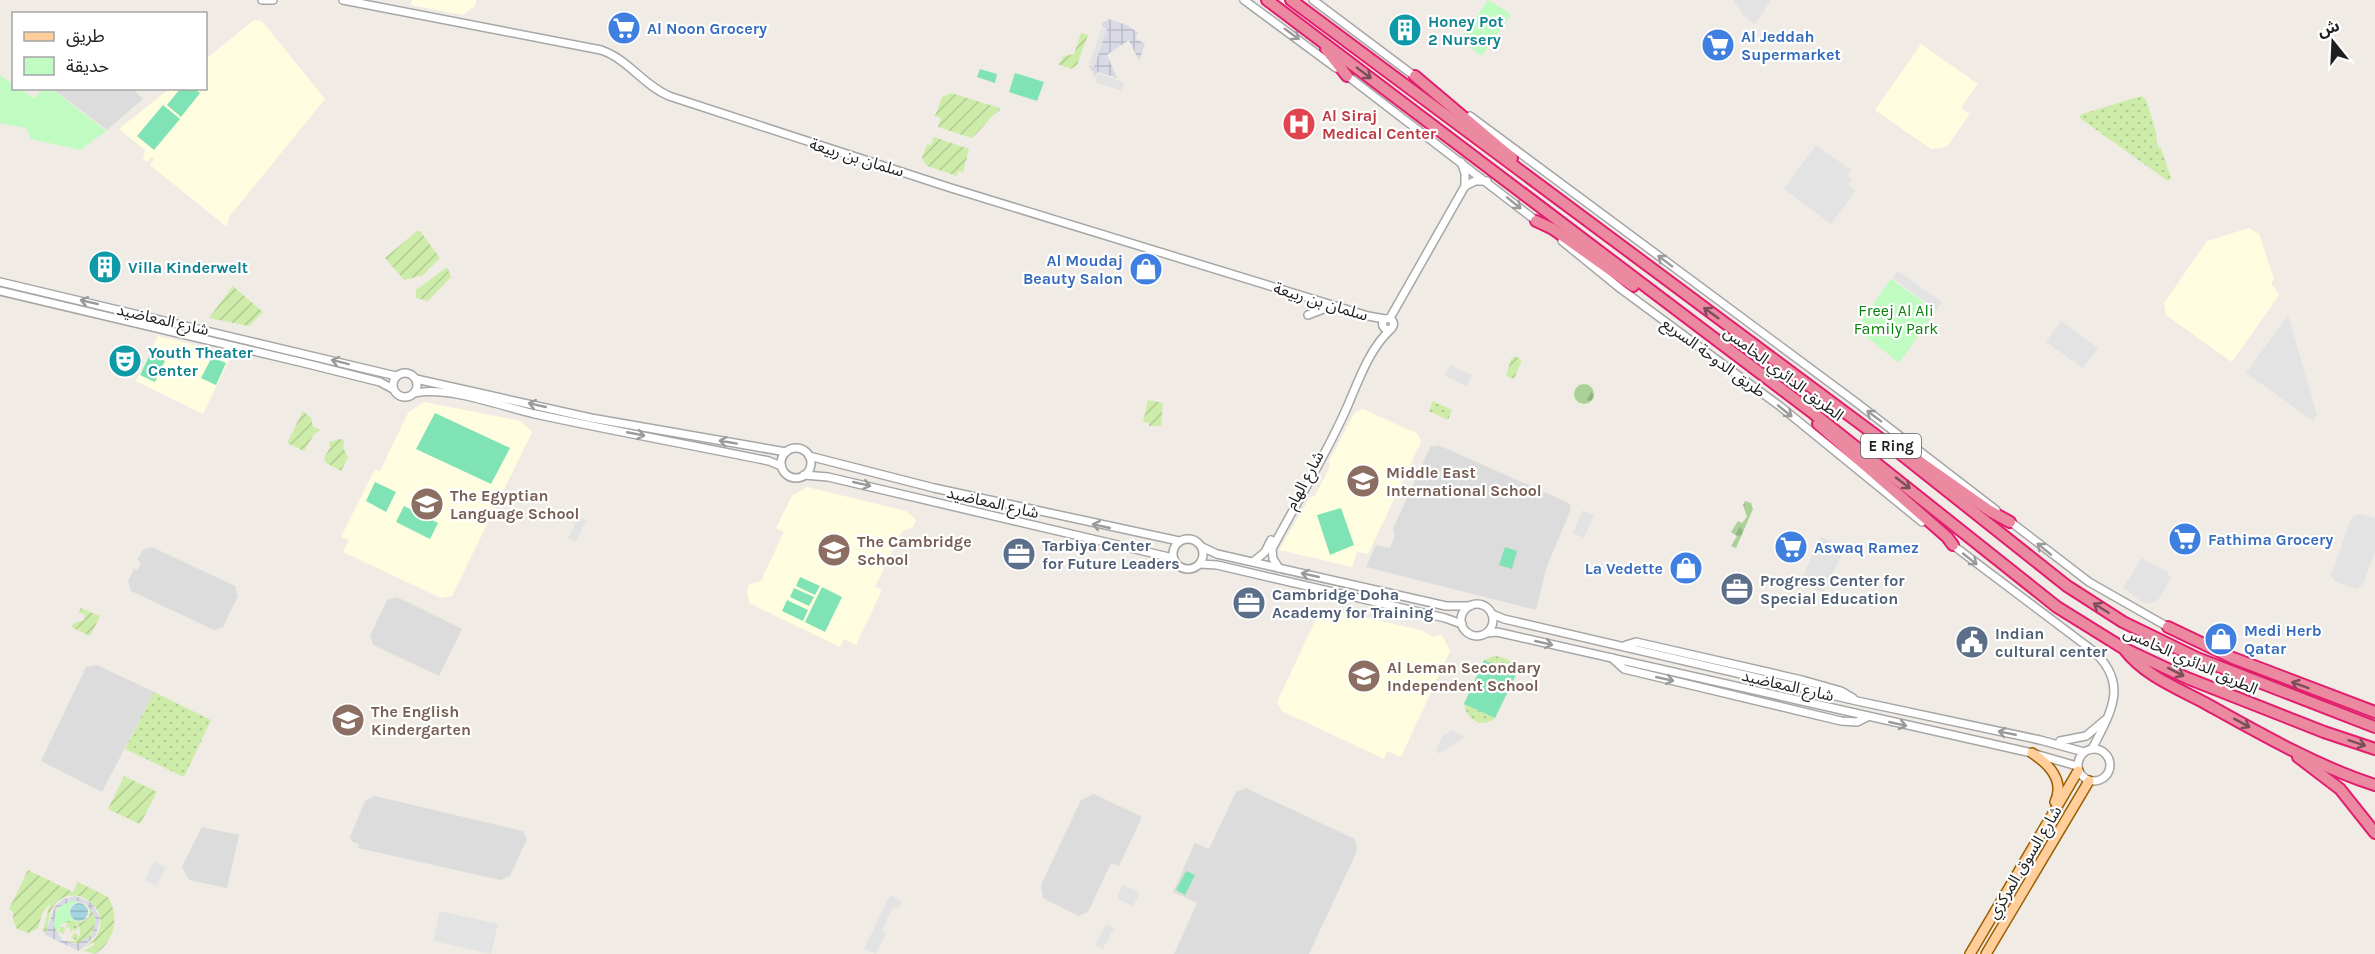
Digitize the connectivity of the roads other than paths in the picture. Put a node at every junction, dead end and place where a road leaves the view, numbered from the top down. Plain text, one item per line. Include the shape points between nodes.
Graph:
1 (262, 0) edge
2 (273, 0) edge
3 (343, 0) edge
4 (1244, 0) edge
5 (1267, 0) edge
6 (1291, 0) edge
7 (1313, 0) edge
8 (1316, 37) junction
9 (1347, 76) junction
10 (1415, 76) junction
11 (1461, 161) junction
12 (1487, 181) junction
13 (1465, 186) junction
14 (1563, 204) junction
15 (1536, 221) junction
16 (0, 282) edge
17 (0, 291) edge
18 (1656, 294) junction
19 (1333, 306) junction
20 (1308, 315) dead end
21 (1388, 323) junction
22 (396, 376) junction
23 (416, 379) junction
24 (393, 389) junction
25 (414, 393) junction
26 (1352, 394) junction
27 (1812, 413) junction
28 (1897, 451) junction
29 (786, 452) junction
30 (809, 456) junction
31 (781, 466) junction
32 (804, 476) junction
33 (2010, 522) junction
34 (1179, 541) junction
35 (1953, 545) junction
36 (1202, 547) junction
37 (1173, 558) junction
38 (1253, 562) junction
39 (1200, 564) junction
40 (1279, 568) junction
41 (1470, 606) junction
42 (1492, 614) junction
43 (1462, 624) junction
44 (2168, 627) joint
45 (1487, 633) junction
46 (2122, 648) junction
47 (1612, 658) junction
48 (1722, 684) junction
49 (1710, 690) junction
50 (2375, 712) edge
51 (2109, 716) junction
52 (1867, 717) junction
53 (2375, 727) edge
54 (2268, 737) junction
55 (2040, 740) junction
56 (2375, 749) edge
57 (2088, 751) junction
58 (2032, 753) junction
59 (2078, 769) junction
60 (2090, 781) junction
61 (2375, 785) edge
62 (2375, 833) edge
63 (2039, 835) junction
64 (1970, 954) edge
65 (1986, 954) edge

1 - 2 street
3 - 19 street, سلمان بن ربيعة via 601,50 615,55 656,90 669,96
4 -> 9 street, طريق الدوحة السريع
5 - 8 highway, الطريق الدائري الخامس / E Ring
6 - 14 highway, الطريق الدائري الخامس / E Ring
7 - 10 street
8 - 9 highway
8 -> 18 highway, الطريق الدائري الخامس / E Ring
9 - 11 street, طريق الدوحة السريع
10 - 14 highway
33 -> 10 street via 1924,453
11 - 12 street, طريق الدوحة السريع
11 - 13 street
12 - 13 street
12 -> 15 street, طريق الدوحة السريع
13 - 21 street
28 -> 14 highway, الطريق الدائري الخامس / E Ring
15 - 18 highway via 1641,291
15 -> 35 street, طريق الدوحة السريع via 1781,407
22 -> 16 street, شارع المعاضيد
17 - 24 street, شارع المعاضيد via 304,363 380,382
18 - 27 highway, الطريق الدائري الخامس / E Ring
19 - 20 street
19 - 21 street, سلمان بن ربيعة
21 - 26 street, شارع الهام
22 - 23 street via 408,373
22 - 24 street
23 - 25 street
29 -> 23 street via 591,418
24 - 25 street via 402,397
25 -> 31 street via 435,392 482,400
26 - 38 street, شارع الهام via 1268,547
26 - 40 street, شارع الهام via 1272,549
27 - 35 highway via 1828,435
27 -> 46 highway, الطريق الدائري الخامس / E Ring via 2037,592
28 - 33 highway via 1922,462
53 -> 28 highway, الطريق الدائري الخامس / E Ring via 2228,672 2123,622 2044,570
29 - 30 street via 799,448
29 - 31 street
30 - 32 street via 810,467
34 -> 30 street, شارع المعاضيد via 934,488
31 - 32 street via 791,477
32 -> 37 street, شارع المعاضيد via 828,477
44 -> 33 street via 2089,582
34 - 36 street via 1194,540
34 - 37 street
35 -> 51 street, طريق الدوحة السريع via 2105,663 2115,685
36 - 38 street
36 - 39 street
37 - 39 street via 1185,569
38 - 40 street
39 - 43 street
41 -> 40 street via 1446,606
41 - 42 street via 1480,605
41 - 43 street via 1463,614
42 - 45 street via 1493,624
55 -> 42 street, شارع المعاضيد
43 - 45 street via 1471,635
50 -> 44 highway via 2233,658
45 -> 47 street, شارع المعاضيد
46 -> 54 highway via 2142,669
46 -> 56 highway, الطريق الدائري الخامس / E Ring via 2218,691
47 - 48 street, شارع المعاضيد
47 -> 49 street via 1624,669
48 - 49 street
48 - 52 street, شارع المعاضيد
49 - 52 street via 1846,722
51 - 55 street via 2080,739
51 - 57 street, طريق الدوحة السريع
52 -> 58 street, شارع المعاضيد
54 - 61 highway
54 - 62 highway via 2329,780
55 - 57 street, شارع المعاضيد
57 - 59 street
57 - 60 street via 2102,752 2110,765 2104,778
58 - 59 street, شارع المعاضيد
58 - 63 main road via 2048,765 2058,784 2057,797
59 - 60 street
59 - 63 main road, شارع السوق المركزي
60 - 65 main road, شارع السوق المركزي
63 - 64 main road, شارع السوق المركزي

